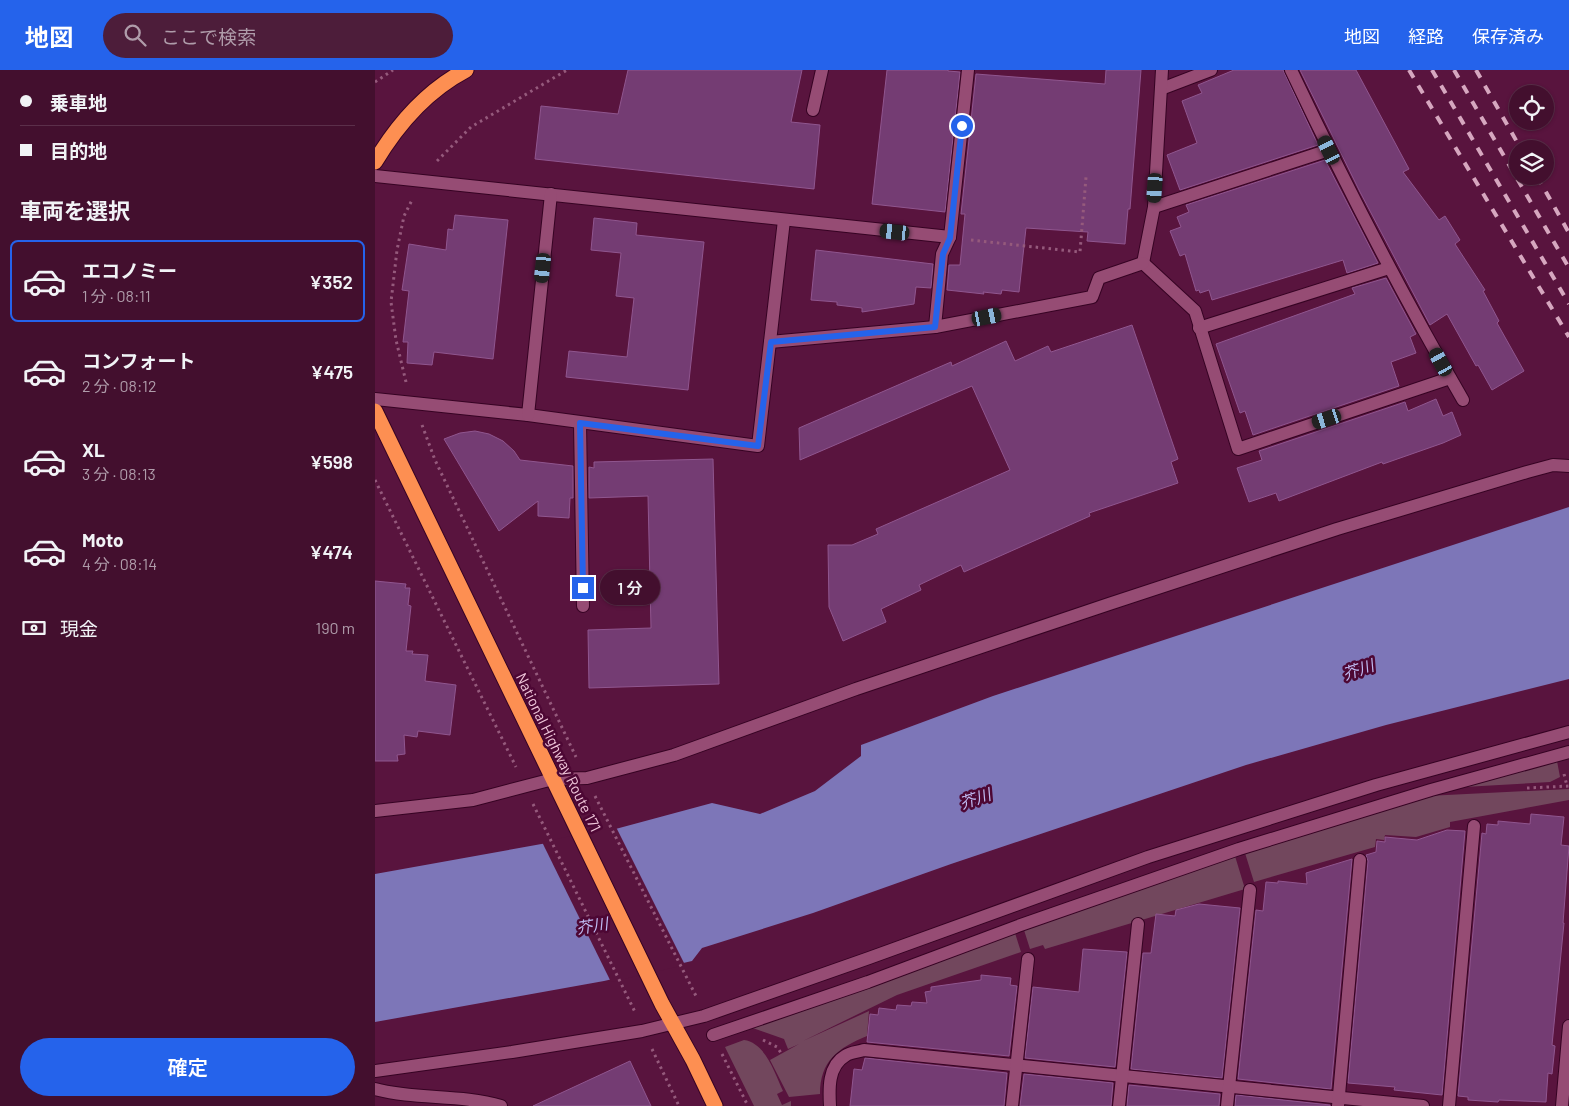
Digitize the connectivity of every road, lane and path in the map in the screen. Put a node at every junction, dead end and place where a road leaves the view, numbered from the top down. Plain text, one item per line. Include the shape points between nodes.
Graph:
1 (393, 70) edge
2 (466, 70) edge
3 (822, 70) edge
4 (968, 70) edge
5 (1162, 70) edge
6 (1211, 70) edge
7 (1291, 70) edge
8 (375, 82) edge
9 (1161, 89) junction
10 (813, 110) dead end
11 (1329, 150) junction
12 (375, 162) edge
13 (375, 176) edge
14 (1086, 176) dead end
15 (551, 194) junction
16 (1153, 207) junction
17 (784, 220) junction
18 (950, 238) junction
19 (1143, 263) junction
20 (1389, 268) junction
21 (935, 327) junction
22 (1199, 328) junction
23 (771, 342) junction
24 (1450, 378) junction
25 (375, 399) edge
26 (1463, 400) dead end
27 (375, 411) edge
28 (528, 415) junction
29 (580, 423) junction
30 (1569, 457) edge
31 (1553, 465) junction
32 (1569, 466) edge
33 (375, 480) edge
34 (583, 606) dead end
35 (1569, 732) edge
36 (1569, 752) edge
37 (1564, 775) dead end
38 (553, 778) junction
39 (525, 785) junction
40 (1567, 786) dead end
41 (594, 794) dead end
42 (375, 811) edge
43 (1474, 826) dead end
44 (1360, 860) dead end
45 (1250, 890) dead end
46 (1137, 924) dead end
47 (1028, 959) dead end
48 (695, 995) dead end
49 (674, 1024) junction
50 (1569, 1026) edge
51 (643, 1031) junction
52 (713, 1035) dead end
53 (757, 1037) dead end
54 (781, 1052) dead end
55 (1017, 1065) junction
56 (375, 1070) edge
57 (1123, 1076) junction
58 (1229, 1086) junction
59 (375, 1089) edge
60 (1339, 1101) edge
61 (501, 1106) edge
62 (679, 1106) edge
63 (715, 1106) edge
64 (830, 1106) edge
65 (1012, 1106) edge
66 (1119, 1106) edge
67 (1227, 1106) edge
68 (1423, 1106) edge
69 (1449, 1106) edge
70 (1562, 1106) edge

1 - 8 path
2 - 12 highway via 416,108
3 - 10 street
4 - 18 street
5 - 9 street
6 - 9 street
7 - 11 street
9 - 16 street
11 - 16 street
11 - 20 street
13 - 15 street
14 - 18 path via 1080,252
15 - 17 street
15 - 28 street
16 - 19 street
17 - 18 street
17 - 23 street
18 - 21 street via 943,254
19 - 21 street via 1099,278 1092,297
19 - 22 street via 1195,311
20 - 22 street
20 - 24 street
21 - 23 street
22 - 24 street via 1238,448
23 - 29 street via 758,446
24 - 26 street
25 - 28 street
27 - 38 highway, National Highway Route 171
28 - 29 street
29 - 34 street
30 - 31 street
31 - 32 street
31 - 38 street via 1337,529 856,689 674,755 587,778
33 - 39 path
35 - 49 street via 1376,785 1148,857 869,958
36 - 52 street via 1239,849
37 - 40 path
38 - 39 street
38 - 49 highway, National Highway Route 171
39 - 42 street via 473,800
39 - 51 path
41 - 48 path
43 - 69 street
44 - 60 street
45 - 58 street
46 - 57 street
47 - 55 street
49 - 51 street
49 - 63 highway, National Highway Route 171
50 - 70 street
51 - 56 street
51 - 62 path
53 - 54 path via 773,1044
55 - 57 street
55 - 64 street via 863,1050 846,1054 837,1062 831,1073
55 - 65 street
57 - 58 street
57 - 66 street
58 - 60 street
58 - 67 street
59 - 61 street via 485,1101
60 - 68 street

